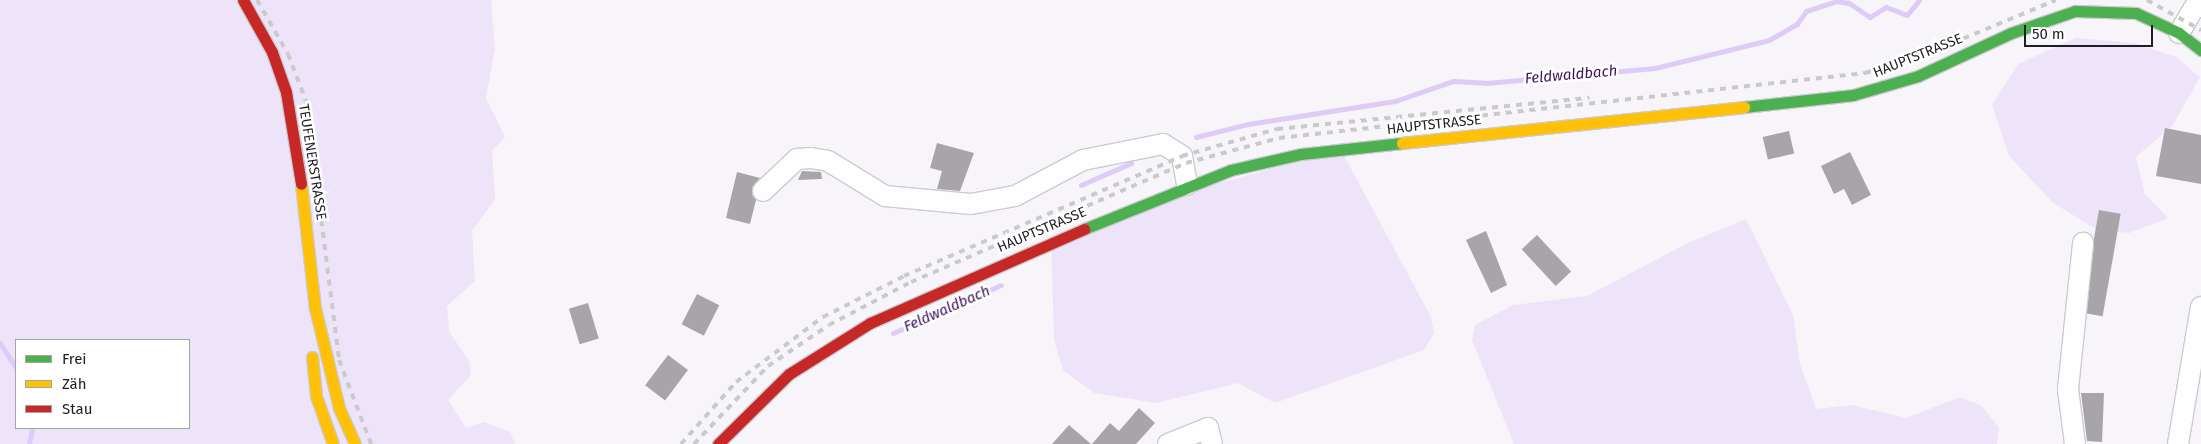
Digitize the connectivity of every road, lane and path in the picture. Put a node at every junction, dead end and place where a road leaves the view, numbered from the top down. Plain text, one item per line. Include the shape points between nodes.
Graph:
1 (243, 0) edge
2 (2199, 0) edge
3 (2179, 33) junction
4 (2201, 50) edge
5 (1187, 185) junction
6 (763, 191) dead end
7 (2083, 243) dead end
8 (2201, 307) edge
9 (316, 308) junction
10 (333, 444) edge
11 (355, 444) edge
12 (718, 444) edge
13 (1168, 444) edge
14 (1212, 444) edge
15 (2075, 444) edge
16 (2178, 444) edge

1 - 9 street, TEUFENERSTRASSE via 272,52 295,132
2 - 3 street
3 - 4 street, HAUPTSTRASSE
3 - 5 street, HAUPTSTRASSE via 2136,13 2075,11 2010,32 1918,76 1853,95 1301,154
5 - 6 street via 1182,156 1163,144 1083,160 1015,196 971,204 885,196 828,161 811,158 797,159
5 - 12 street, HAUPTSTRASSE via 928,296 834,343 761,397
7 - 15 street via 2068,389
8 - 16 street
9 - 10 street, TEUFENERSTRASSE via 313,379
9 - 11 street, TEUFENERSTRASSE via 339,408
13 - 14 street via 1208,428

